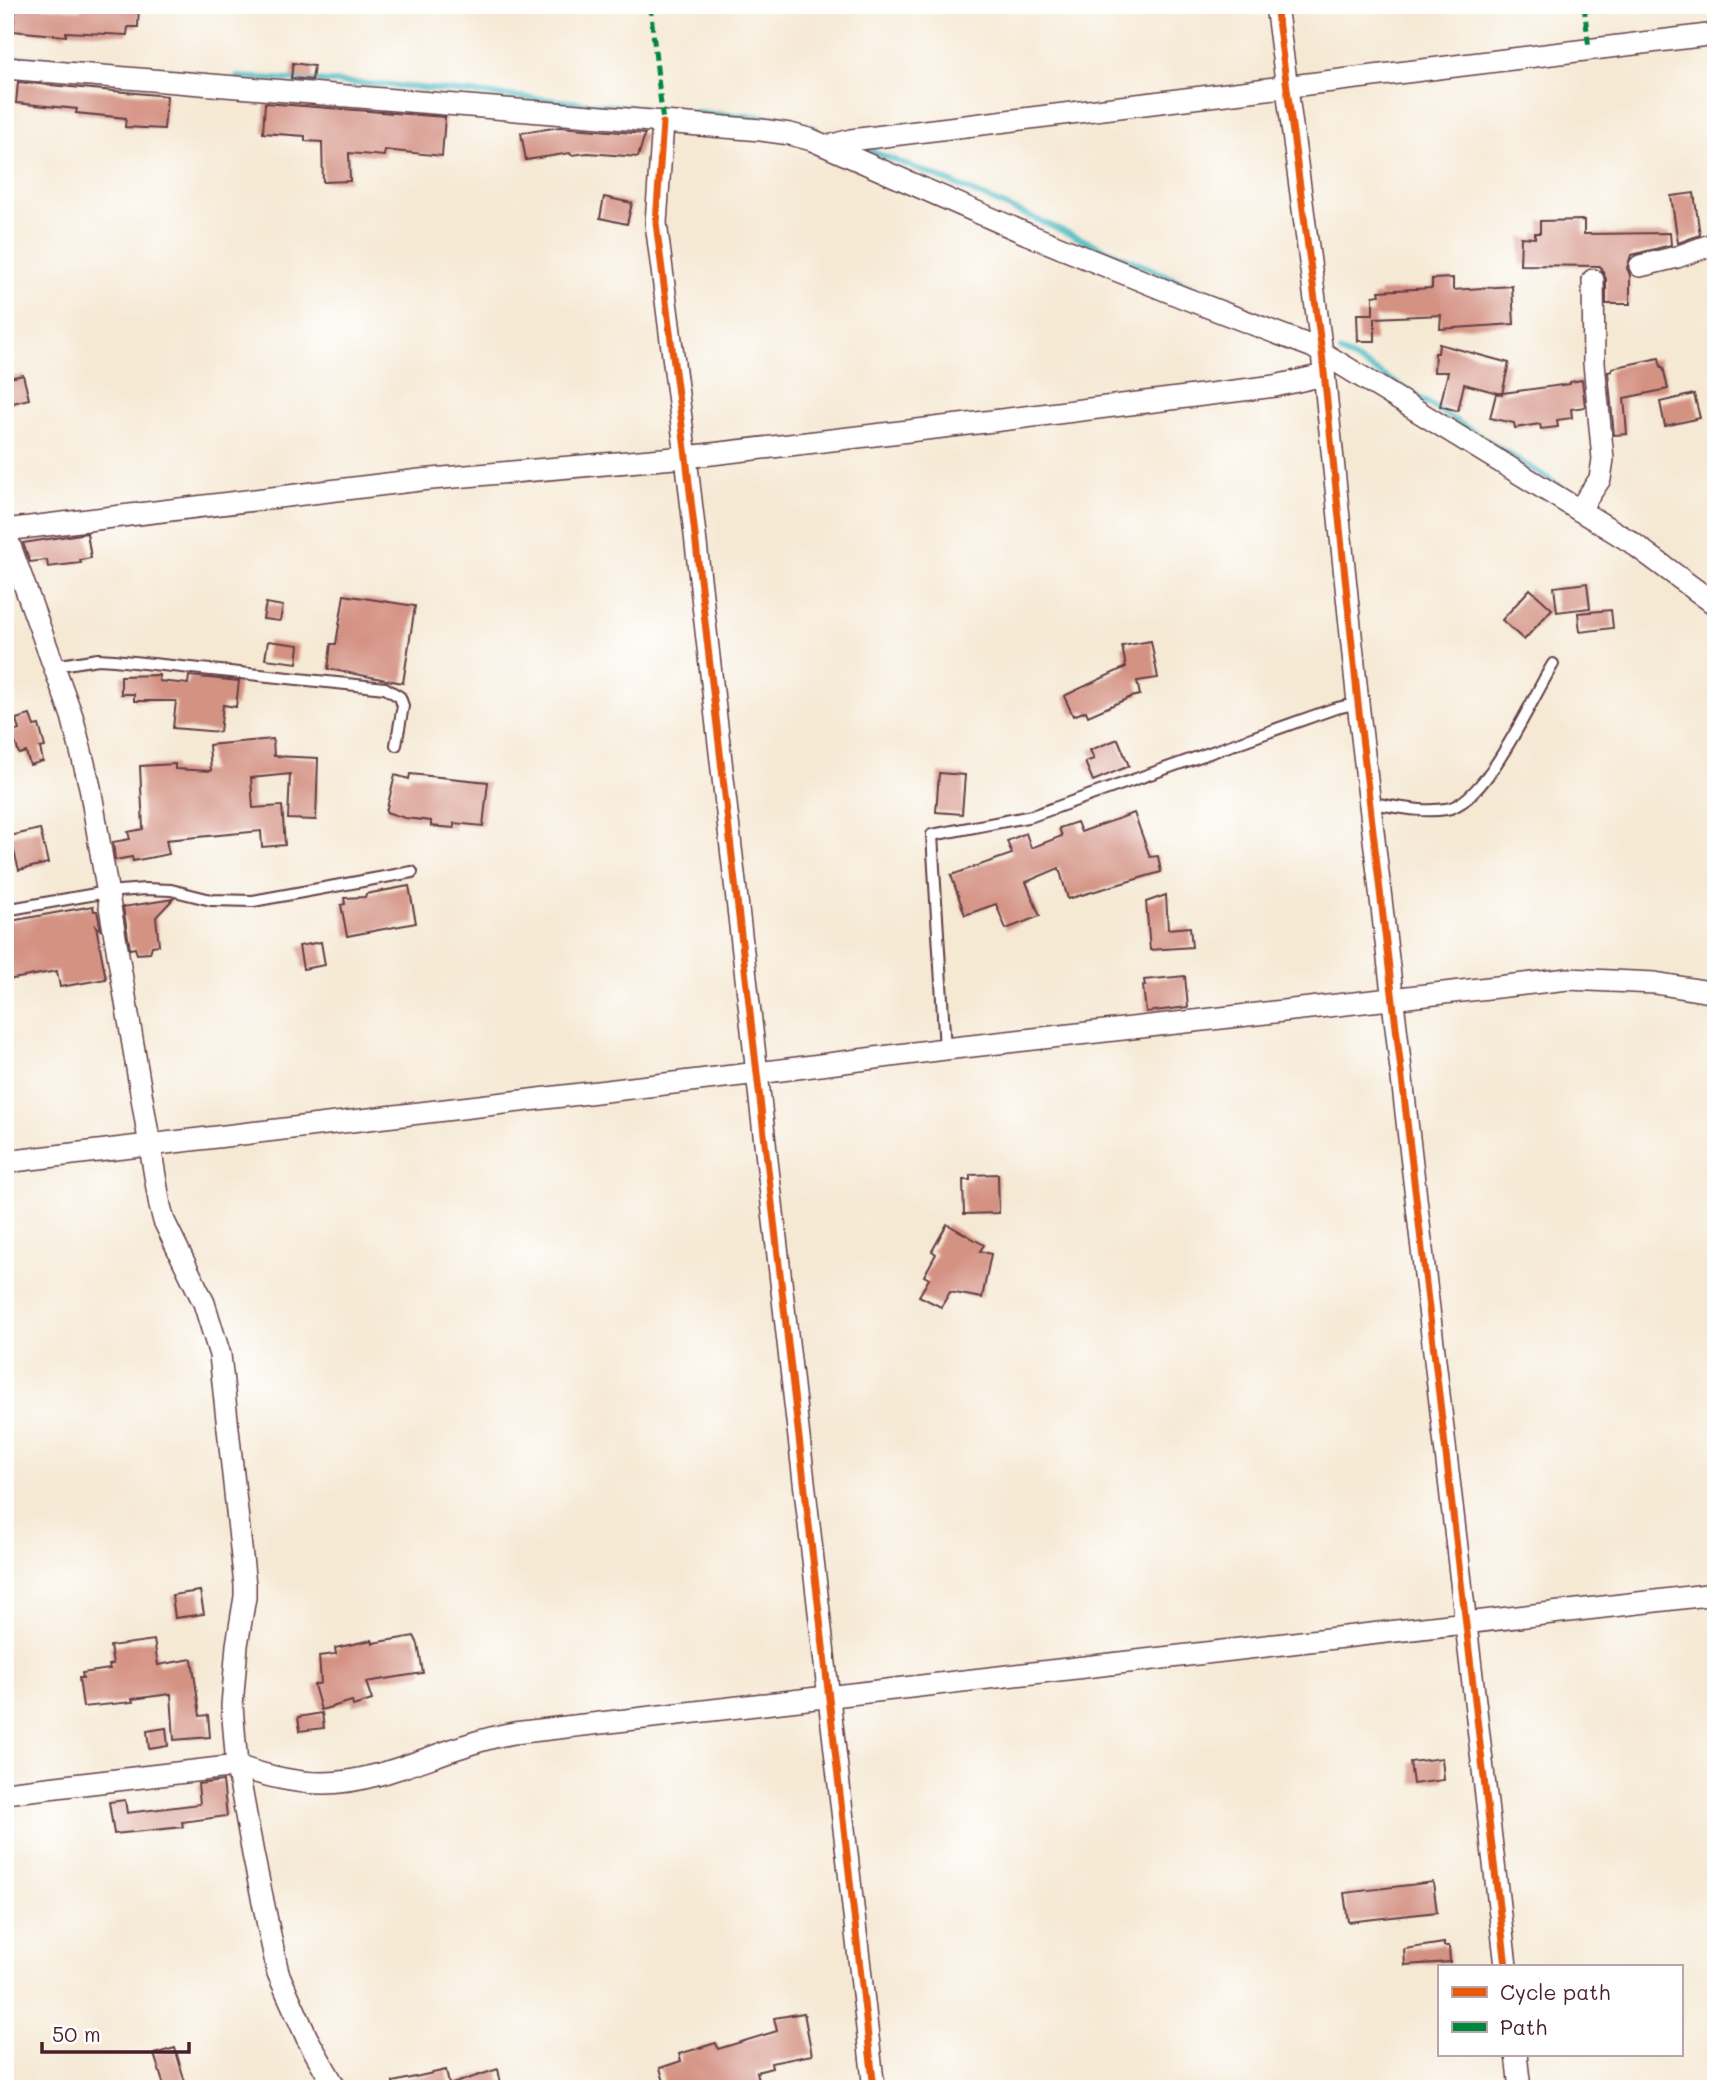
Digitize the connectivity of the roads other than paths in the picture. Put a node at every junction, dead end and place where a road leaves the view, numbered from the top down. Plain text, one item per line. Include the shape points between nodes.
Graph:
1 (1276, 5) edge
2 (1716, 34) edge
3 (5, 68) edge
4 (1286, 87) junction
5 (663, 123) junction
6 (829, 146) junction
7 (1716, 243) edge
8 (1640, 265) dead end
9 (1593, 280) dead end
10 (1322, 353) junction
11 (1324, 375) junction
12 (686, 457) junction
13 (1579, 510) junction
14 (5, 531) edge
15 (1716, 605) edge
16 (1553, 664) dead end
17 (54, 666) junction
18 (1358, 703) junction
19 (396, 745) dead end
20 (1370, 803) junction
21 (412, 872) dead end
22 (107, 892) junction
23 (5, 910) edge
24 (1716, 993) edge
25 (1393, 998) junction
26 (945, 1049) junction
27 (758, 1073) junction
28 (148, 1144) junction
29 (5, 1162) edge
30 (1716, 1594) edge
31 (1466, 1623) junction
32 (830, 1698) junction
33 (237, 1766) junction
34 (5, 1793) edge
35 (1506, 1965) edge
36 (1516, 2056) edge
37 (336, 2089) edge
38 (874, 2089) edge
39 (1520, 2089) edge

1 - 4 street
2 - 4 street
3 - 5 street
4 - 6 street
4 - 10 street
5 - 6 street via 776,131
5 - 12 street via 656,223
6 - 10 street via 1027,234
7 - 8 street
9 - 13 street via 1594,363 1603,459 1600,479
10 - 11 street
10 - 13 street
11 - 12 street via 1248,389
11 - 18 street
12 - 14 street via 420,481
12 - 27 street
13 - 15 street
14 - 17 street
16 - 20 lane via 1493,768 1468,799 1447,809
17 - 19 lane via 114,660 385,688 401,697 403,706
17 - 22 street via 90,787
18 - 20 street
18 - 26 lane via 1032,816 932,835
20 - 25 street
21 - 22 lane via 253,901 211,900 159,889
22 - 23 lane
22 - 28 street
24 - 25 street via 1655,983 1568,979
25 - 26 street
25 - 31 street
26 - 27 street
27 - 28 street
27 - 32 street
28 - 29 street
28 - 33 street via 164,1221 204,1303 220,1355 245,1585 232,1690
30 - 31 street
31 - 32 street
31 - 35 street
32 - 33 street via 487,1737 367,1778 323,1783
32 - 38 street
33 - 34 street
33 - 37 street via 278,1973
36 - 39 street

